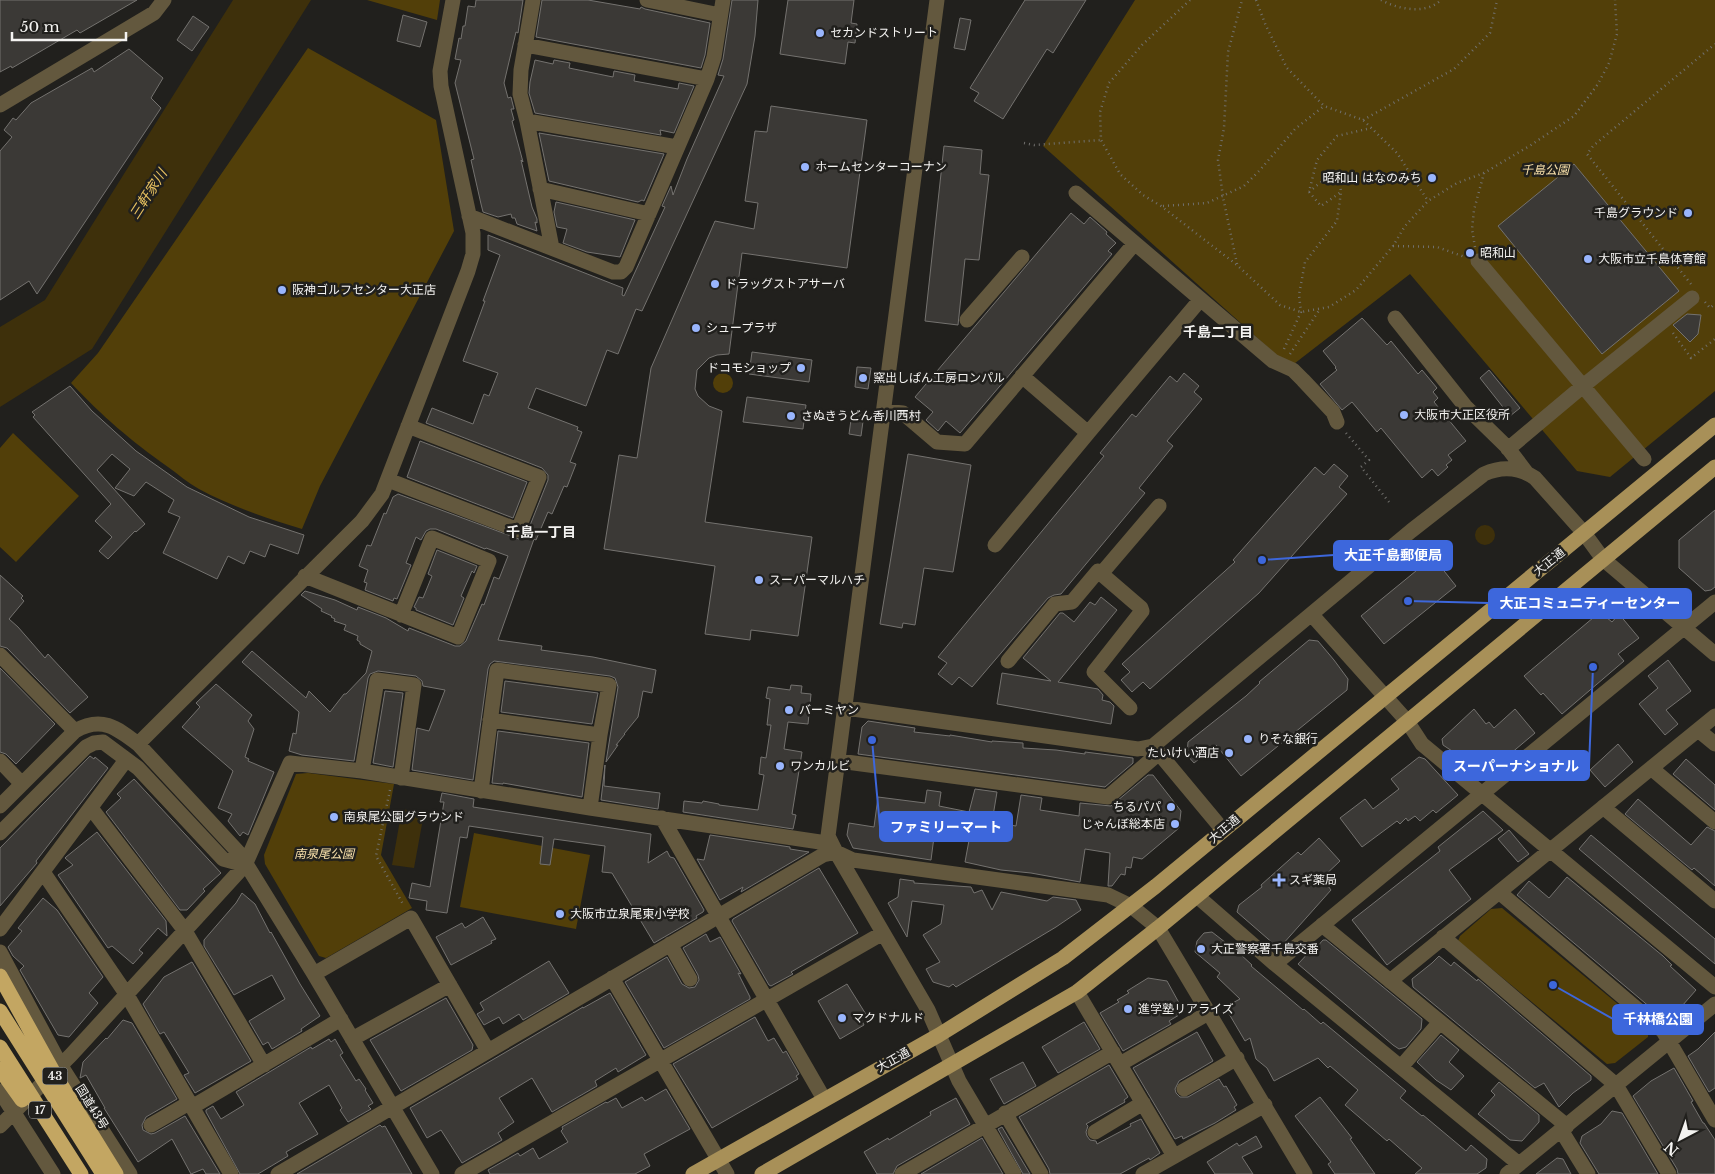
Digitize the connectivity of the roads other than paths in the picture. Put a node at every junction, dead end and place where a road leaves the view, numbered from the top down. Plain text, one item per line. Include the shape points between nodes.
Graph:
1 (164, 0) edge
2 (453, 0) edge
3 (533, 0) edge
4 (647, 0) edge
5 (937, 0) edge
6 (722, 7) edge
7 (525, 45) junction
8 (706, 79) junction
9 (0, 105) edge
10 (527, 121) junction
11 (677, 147) junction
12 (540, 189) junction
13 (1076, 193) dead end
14 (649, 214) junction
15 (470, 216) junction
16 (1134, 244) junction
17 (552, 248) junction
18 (1022, 257) dead end
19 (1478, 261) road end
20 (1692, 292) road end
21 (1200, 300) junction
22 (1395, 318) dead end
23 (967, 320) dead end
24 (1022, 376) junction
25 (1583, 386) junction
26 (884, 410) junction
27 (1337, 422) road end
28 (1715, 425) edge
29 (408, 426) junction
30 (1088, 433) junction
31 (1508, 449) junction
32 (1644, 459) dead end
33 (1715, 467) edge
34 (1526, 472) junction
35 (388, 480) junction
36 (1159, 506) dead end
37 (1584, 533) junction
38 (995, 545) dead end
39 (1603, 558) junction
40 (1101, 574) junction
41 (305, 576) junction
42 (1715, 602) edge
43 (401, 615) junction
44 (1312, 615) junction
45 (1685, 627) junction
46 (1715, 654) edge
47 (0, 655) edge
48 (1008, 661) dead end
49 (1385, 697) junction
50 (846, 708) junction
51 (1130, 708) dead end
52 (1715, 716) edge
53 (490, 720) junction
54 (1407, 721) junction
55 (1698, 730) junction
56 (75, 731) junction
57 (600, 735) junction
58 (138, 744) junction
59 (1715, 744) edge
60 (1156, 750) junction
61 (126, 760) junction
62 (0, 761) edge
63 (838, 761) junction
64 (1651, 768) junction
65 (362, 772) junction
66 (397, 778) junction
67 (22, 784) junction
68 (481, 791) junction
69 (1481, 794) junction
70 (0, 806) edge
71 (91, 808) junction
72 (590, 808) junction
73 (1603, 808) junction
74 (662, 818) junction
75 (1715, 822) edge
76 (1223, 830) junction
77 (0, 833) edge
78 (1549, 850) junction
79 (836, 852) junction
80 (245, 864) junction
81 (43, 872) junction
82 (1499, 892) junction
83 (1197, 896) junction
84 (1715, 901) edge
85 (1131, 906) junction
86 (719, 916) junction
87 (1322, 925) junction
88 (1158, 928) junction
89 (0, 929) edge
90 (185, 931) junction
91 (883, 933) junction
92 (1443, 937) junction
93 (670, 944) junction
94 (0, 952) edge
95 (1275, 964) junction
96 (314, 974) junction
97 (0, 976) edge
98 (612, 978) junction
99 (690, 979) dead end
100 (1390, 981) junction
101 (450, 985) junction
102 (1715, 987) edge
103 (1077, 992) junction
104 (127, 995) junction
105 (768, 1000) junction
106 (1715, 1004) edge
107 (0, 1011) edge
108 (1210, 1012) junction
109 (341, 1019) junction
110 (1440, 1022) junction
111 (939, 1035) junction
112 (352, 1039) junction
113 (1670, 1041) junction
114 (0, 1047) edge
115 (488, 1051) junction
116 (1117, 1058) junction
117 (1237, 1058) junction
118 (661, 1061) junction
119 (952, 1064) junction
120 (264, 1065) junction
121 (61, 1066) junction
122 (1401, 1067) junction
123 (0, 1069) edge
124 (1616, 1085) junction
125 (1184, 1089) dead end
126 (0, 1091) edge
127 (824, 1100) junction
128 (1710, 1100) edge
129 (1143, 1103) junction
130 (191, 1105) junction
131 (1265, 1105) junction
132 (392, 1106) junction
133 (14, 1113) junction
134 (1005, 1113) junction
135 (1715, 1120) edge
136 (151, 1125) dead end
137 (984, 1125) junction
138 (0, 1126) edge
139 (1564, 1128) junction
140 (1095, 1132) dead end
141 (1174, 1156) junction
142 (718, 1159) junction
143 (1513, 1169) edge
144 (1160, 1170) edge
145 (53, 1174) edge
146 (71, 1174) edge
147 (81, 1174) edge
148 (103, 1174) edge
149 (116, 1174) edge
150 (130, 1174) edge
151 (231, 1174) edge
152 (278, 1174) edge
153 (432, 1174) edge
154 (462, 1174) edge
155 (693, 1174) edge
156 (727, 1174) edge
157 (762, 1174) edge
158 (902, 1174) edge
159 (1014, 1174) edge
160 (1041, 1174) edge
161 (1144, 1174) edge
162 (1305, 1174) edge
163 (1588, 1174) edge
164 (1669, 1174) edge

1 - 9 street via 154,13
2 - 15 street via 440,71 441,86
3 - 7 street
4 - 6 street
5 - 26 street
6 - 8 street via 714,57
7 - 8 street
7 - 10 street via 520,94
8 - 11 street
10 - 11 street
10 - 12 street
11 - 14 street
12 - 14 street
12 - 17 street
13 - 16 street
14 - 17 street via 621,272 613,272
15 - 17 street
15 - 29 street via 473,247 468,271
16 - 21 street
16 - 24 street
18 - 23 street
19 - 25 street
20 - 25 street via 1664,322
21 - 27 street via 1280,364 1293,370 1333,412
21 - 30 street
22 - 31 street via 1464,406
24 - 26 street via 965,444 937,442 903,413
24 - 30 street
25 - 31 street
25 - 32 street
26 - 50 street
28 - 37 main road, 大正通
29 - 35 street
29 - 35 street via 539,477 518,530
30 - 38 street
31 - 34 street
33 - 39 main road
34 - 37 street
34 - 44 street via 1503,469 1484,474
35 - 41 street via 367,515
36 - 40 street
37 - 39 street
37 - 49 main road, 大正通
39 - 45 street
39 - 54 main road
40 - 48 street via 1098,571 1072,602 1055,604
40 - 51 street via 1142,608 1094,672
41 - 43 street
41 - 58 street
42 - 45 street
43 - 43 street via 432,538 489,561 458,638
44 - 49 street
44 - 60 street
45 - 46 street
45 - 69 street
47 - 56 street
49 - 54 street
49 - 76 main road, 大正通
50 - 60 street
50 - 63 street
52 - 55 street
53 - 57 street
53 - 57 street via 497,670 610,685
53 - 68 street
54 - 69 street via 1422,744
54 - 83 main road
55 - 59 street
55 - 64 street
56 - 58 street via 85,725 106,724
56 - 67 street
57 - 72 street
58 - 80 street via 240,854
60 - 63 street via 1108,797
60 - 76 street
61 - 71 street
61 - 77 street via 103,742 86,747
61 - 80 street via 138,768 223,860
62 - 67 street
63 - 79 street via 828,836
64 - 73 street
64 - 75 street
65 - 66 street
65 - 66 street via 377,680 414,686
65 - 80 street via 290,763
66 - 68 street
67 - 70 street
68 - 72 street
69 - 78 street
69 - 87 street
71 - 81 street
71 - 90 street
72 - 74 street
73 - 78 street
73 - 84 street
74 - 79 street via 820,842
74 - 86 street
76 - 85 main road, 大正通
78 - 82 street
78 - 102 street
79 - 85 street via 853,860 1108,895
79 - 86 street via 823,855
79 - 91 street
80 - 90 street
80 - 96 street
81 - 89 street
81 - 104 street
82 - 92 street
82 - 113 street via 1663,1031
83 - 88 main road
83 - 95 street
85 - 88 street
85 - 111 main road, 大正通 via 1063,958
86 - 93 street
86 - 105 street
87 - 95 street
87 - 100 street
88 - 103 main road
88 - 108 street
90 - 104 street
90 - 120 street
91 - 105 street
91 - 111 street
92 - 100 street
92 - 124 street
93 - 98 street
93 - 99 street
94 - 121 street
95 - 122 street
96 - 101 street via 410,918
96 - 109 street
97 - 149 highway, 国道43号 / 43, bridge via 56,1077
98 - 115 street
98 - 118 street
100 - 110 street
101 - 112 street
101 - 115 street
103 - 116 street
103 - 119 main road
104 - 121 street
104 - 130 street
105 - 118 street
105 - 127 street
106 - 113 street
107 - 148 highway, 17, bridge
108 - 116 street
108 - 117 street
109 - 112 street
109 - 120 street
110 - 122 street
110 - 139 street
111 - 119 street
111 - 127 main road, 大正通
112 - 132 street
113 - 124 street
113 - 128 street
114 - 147 highway, 17, bridge
115 - 132 street
116 - 129 street
116 - 134 street
117 - 125 street
117 - 131 street
118 - 142 street
118 - 154 street
119 - 137 street
119 - 157 main road
120 - 130 street
121 - 133 street
121 - 150 street
122 - 143 street
123 - 146 highway, bridge
124 - 139 street
124 - 164 street
126 - 133 street
127 - 142 main road, 大正通
128 - 135 street
129 - 140 street
129 - 141 street
130 - 136 street
130 - 151 street
131 - 141 street
131 - 162 street
132 - 152 street
132 - 153 street
133 - 138 street
133 - 145 street
134 - 137 street
134 - 160 street
137 - 158 street
137 - 159 street
139 - 143 street
139 - 163 street
141 - 144 street
142 - 155 main road, 大正通
142 - 156 street
144 - 161 street

